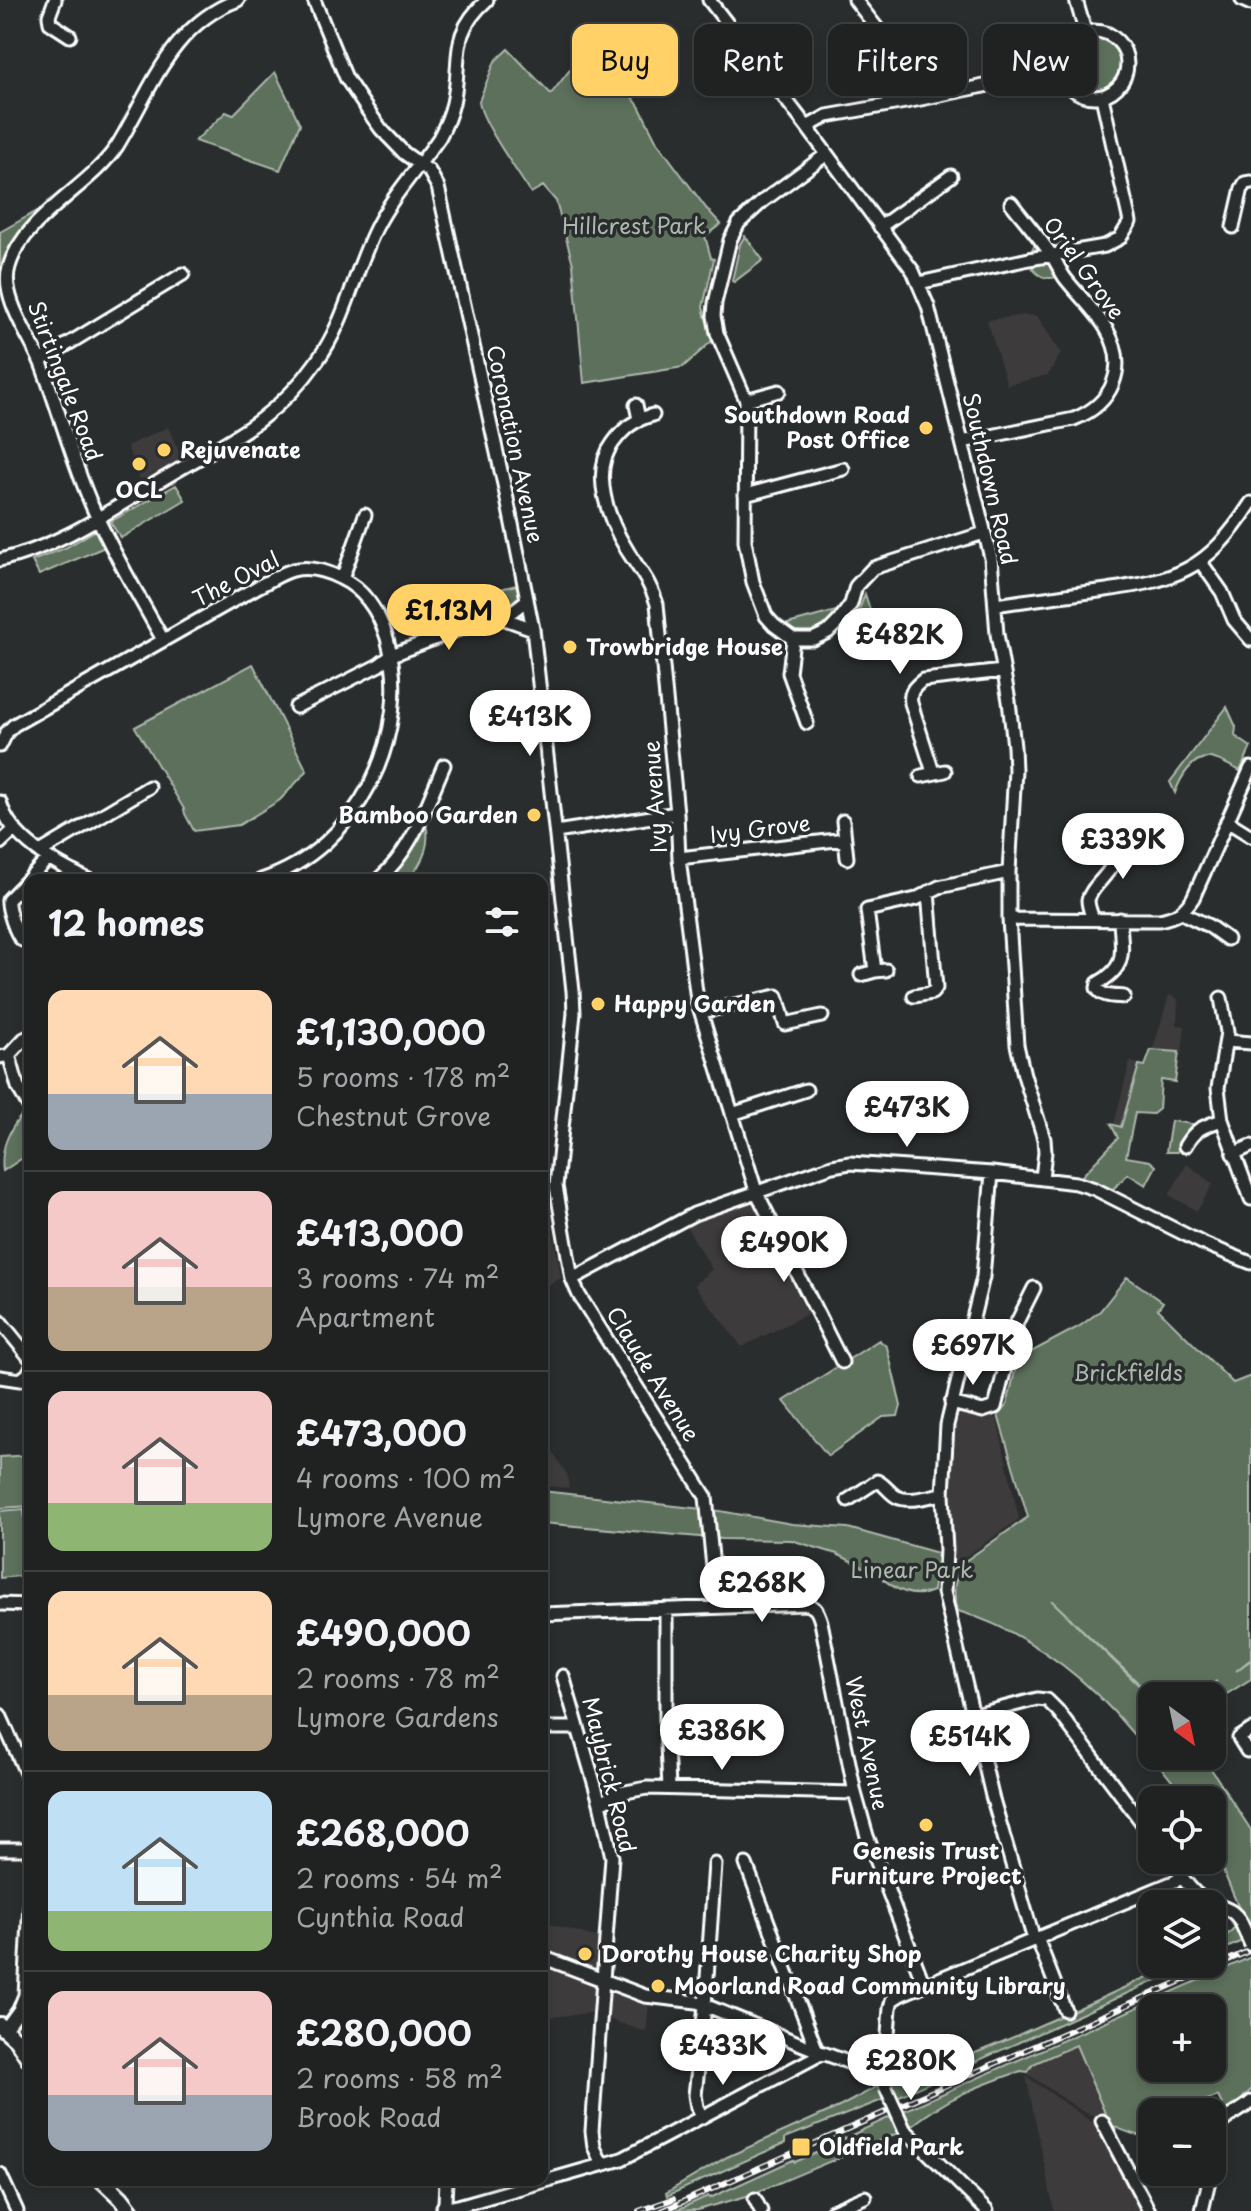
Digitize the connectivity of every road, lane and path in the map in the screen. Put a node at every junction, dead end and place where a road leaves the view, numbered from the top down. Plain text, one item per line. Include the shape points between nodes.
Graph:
1 (55, 0) edge
2 (238, 0) edge
3 (314, 0) edge
4 (323, 0) edge
5 (487, 0) edge
6 (709, 0) edge
7 (855, 0) edge
8 (1076, 0) edge
9 (1242, 0) edge
10 (225, 2) edge
11 (1251, 4) edge
12 (324, 20) junction
13 (1083, 24) edge
14 (1097, 30) edge
15 (70, 36) dead end
16 (983, 86) edge
17 (1092, 96) edge
18 (931, 97) junction
19 (1102, 97) junction
20 (807, 127) junction
21 (827, 154) junction
22 (421, 164) junction
23 (951, 176) dead end
24 (1251, 182) edge
25 (1011, 203) dead end
26 (880, 227) junction
27 (1233, 227) dead end
28 (1052, 256) junction
29 (183, 274) dead end
30 (919, 283) junction
31 (40, 361) junction
32 (779, 391) dead end
33 (746, 400) junction
34 (636, 405) dead end
35 (653, 415) dead end
36 (639, 419) junction
37 (962, 442) junction
38 (843, 469) dead end
39 (745, 495) junction
40 (1251, 503) edge
41 (365, 515) dead end
42 (97, 517) junction
43 (984, 533) junction
44 (0, 560) edge
45 (1200, 561) junction
46 (342, 579) junction
47 (527, 600) junction
48 (995, 605) junction
49 (496, 618) junction
50 (533, 629) junction
51 (793, 639) junction
52 (163, 640) junction
53 (1251, 640) edge
54 (392, 655) junction
55 (1003, 671) junction
56 (296, 707) dead end
57 (807, 723) dead end
58 (3, 730) edge
59 (0, 746) edge
60 (444, 765) dead end
61 (1251, 768) edge
62 (933, 773) dead end
63 (149, 787) dead end
64 (0, 802) edge
65 (677, 813) junction
66 (843, 821) dead end
67 (1227, 821) junction
68 (15, 829) junction
69 (556, 832) junction
70 (1251, 836) edge
71 (845, 839) junction
72 (1146, 842) dead end
73 (0, 843) edge
74 (44, 855) junction
75 (679, 858) junction
76 (847, 858) dead end
77 (1009, 872) junction
78 (29, 874) edge
79 (78, 874) edge
80 (276, 874) edge
81 (384, 874) edge
82 (24, 880) edge
83 (928, 892) junction
84 (1182, 913) junction
85 (1009, 919) junction
86 (1093, 919) junction
87 (1120, 919) junction
88 (1227, 939) dead end
89 (24, 941) edge
90 (861, 975) dead end
91 (914, 996) dead end
92 (1124, 997) dead end
93 (1221, 998) dead end
94 (701, 1012) junction
95 (822, 1016) dead end
96 (24, 1039) edge
97 (1227, 1041) junction
98 (1251, 1043) edge
99 (5, 1056) edge
100 (806, 1090) dead end
101 (24, 1098) edge
102 (732, 1114) junction
103 (1222, 1120) junction
104 (1185, 1146) dead end
105 (1251, 1146) edge
106 (1233, 1154) junction
107 (992, 1173) junction
108 (1042, 1178) junction
109 (756, 1191) junction
110 (557, 1195) joint
111 (1251, 1199) edge
112 (1251, 1262) edge
113 (572, 1279) junction
114 (1034, 1288) dead end
115 (0, 1321) edge
116 (24, 1351) edge
117 (842, 1362) dead end
118 (0, 1377) edge
119 (24, 1377) edge
120 (951, 1403) junction
121 (943, 1494) junction
122 (848, 1500) dead end
123 (0, 1604) edge
124 (24, 1605) edge
125 (717, 1607) junction
126 (666, 1609) junction
127 (548, 1614) edge
128 (563, 1676) dead end
129 (0, 1715) edge
130 (972, 1716) junction
131 (548, 1728) edge
132 (577, 1728) junction
133 (1251, 1730) edge
134 (1247, 1751) dead end
135 (24, 1769) edge
136 (669, 1788) junction
137 (855, 1793) junction
138 (600, 1803) junction
139 (1138, 1817) edge
140 (0, 1849) edge
141 (24, 1849) edge
142 (715, 1864) dead end
143 (746, 1864) dead end
144 (1180, 1874) edge
145 (1183, 1878) junction
146 (1036, 1939) junction
147 (1251, 1945) edge
148 (548, 1959) edge
149 (603, 1980) junction
150 (924, 1985) junction
151 (24, 1998) edge
152 (705, 2006) junction
153 (1065, 2010) dead end
154 (3, 2026) edge
155 (24, 2051) edge
156 (820, 2052) junction
157 (879, 2069) junction
158 (1250, 2103) edge
159 (702, 2117) junction
160 (1226, 2118) edge
161 (1102, 2121) dead end
162 (602, 2164) junction
163 (0, 2174) edge
164 (548, 2180) edge
165 (110, 2186) edge
166 (445, 2186) edge
167 (527, 2186) edge
168 (1208, 2186) edge
169 (865, 2197) dead end
170 (442, 2210) edge
171 (17, 2211) edge
172 (131, 2211) edge
173 (832, 2211) edge
174 (987, 2211) edge
175 (1149, 2211) edge
176 (1202, 2211) edge

1 - 15 street via 50,23
2 - 10 street, Stirtingale Road
3 - 12 street
4 - 12 street
5 - 22 street via 463,27 448,122
6 - 20 street, Southdown Road
7 - 18 street
8 - 13 street
9 - 11 street
10 - 31 street, Stirtingale Road via 170,52 116,148 40,220 14,254 7,274 10,294
12 - 22 street via 346,78 368,111 404,153
14 - 19 street via 1114,37 1127,60 1120,86
16 - 18 street
17 - 19 street
18 - 20 street via 827,116
19 - 28 street via 1130,222 1120,238 1105,246
20 - 21 street, Southdown Road
21 - 26 street, Southdown Road
21 - 33 street via 743,217 730,240 714,316
22 - 42 street via 377,226 319,359 288,396 251,429
22 - 47 street, Coronation Avenue via 438,187
23 - 26 street
24 - 27 street via 1242,188
25 - 28 street, Oriel Grove
26 - 30 street, Southdown Road
28 - 30 street
28 - 37 street, Oriel Grove via 1106,329 1117,360 1112,387 1088,414
29 - 31 street
30 - 37 street, Southdown Road
31 - 42 street, Stirtingale Road
32 - 33 street
33 - 39 street
34 - 36 street
35 - 36 street, Ivy Avenue
36 - 65 street, Ivy Avenue via 607,451 604,491 625,546 657,604
37 - 43 street, Southdown Road
38 - 39 street
39 - 51 street via 745,541 753,582 766,616
40 - 45 street via 1229,536
41 - 46 street
42 - 44 street via 53,542
42 - 52 street, Stirtingale Road
43 - 48 street, Southdown Road
43 - 51 street via 873,568 828,632
45 - 48 street via 1143,585
45 - 53 street
46 - 52 street, The Oval via 318,568 292,570
46 - 54 street, The Oval via 374,609
47 - 49 street
47 - 50 street, Coronation Avenue
48 - 55 street, Southdown Road
49 - 50 street
49 - 54 street
50 - 69 street, Coronation Avenue
51 - 57 street via 789,673
52 - 58 street, The Oval
54 - 56 street
54 - 80 street, The Oval via 392,721 363,799 318,849
55 - 62 street via 923,680 914,687 911,703
55 - 77 street, Southdown Road via 1014,747
58 - 59 street, The Oval
60 - 81 street via 418,828
61 - 67 street
63 - 74 street
64 - 68 street
65 - 69 street
65 - 75 street, Ivy Avenue
66 - 71 street, Ivy Grove
67 - 70 street
67 - 84 street
68 - 73 street
68 - 74 street
69 - 110 street, Coronation Avenue via 574,1013
71 - 75 street, Ivy Grove
71 - 76 street, Ivy Grove
72 - 86 street via 1124,834 1117,860 1091,891 1088,906
74 - 78 street
74 - 79 street
75 - 94 street, Ivy Avenue
77 - 83 street
77 - 85 street, Southdown Road
82 - 89 street via 7,906
83 - 90 street via 867,910 881,971
83 - 91 street via 936,988
84 - 87 street via 1159,920
84 - 88 street
85 - 86 street
85 - 108 street, Southdown Road via 1017,1045 1044,1139
86 - 87 street
87 - 92 street via 1119,968 1097,988 1104,995
93 - 97 street
94 - 95 street via 777,996 785,1024
94 - 102 street, Ivy Avenue
96 - 99 street
97 - 98 street
97 - 103 street via 1218,1088
99 - 101 street
100 - 102 street
102 - 109 street, Ivy Avenue
103 - 104 street via 1200,1128
103 - 106 street
105 - 106 street
106 - 111 street
107 - 108 street
107 - 109 street via 850,1163
107 - 120 street via 983,1277
108 - 112 street via 1095,1189
109 - 113 street via 694,1214
109 - 117 street, Ivy Avenue
110 - 113 street, Claude Avenue
113 - 125 street, Claude Avenue via 706,1497
114 - 120 street via 1017,1322 998,1403 983,1411
115 - 116 street
118 - 119 street
120 - 121 street
121 - 122 street via 905,1499 877,1481
121 - 130 street via 944,1592
123 - 124 street
125 - 126 street
125 - 137 street, West Avenue via 805,1604 816,1609
126 - 127 street
126 - 136 street
128 - 132 street, Maybrick Road
129 - 135 street
130 - 139 street via 1047,1700
130 - 146 street
131 - 132 street
132 - 138 street, Maybrick Road
133 - 134 street via 1239,1738
136 - 137 street
136 - 138 street via 634,1790
137 - 150 street, West Avenue
138 - 149 street, Maybrick Road via 612,1857
140 - 141 street
142 - 152 street
143 - 156 street
144 - 145 street
145 - 146 street
145 - 147 street, bridge via 1203,1898 1232,1910
146 - 150 street
146 - 153 street
148 - 149 street
149 - 152 street via 653,1998
149 - 162 street, Maybrick Road via 592,2131
150 - 157 street via 892,2000 886,2061
151 - 154 street
152 - 156 street
152 - 159 street via 695,2101
154 - 155 main road
156 - 157 street
156 - 159 street
157 - 174 street, bridge via 904,2129
158 - 160 street
159 - 162 street
161 - 175 street
162 - 164 street
163 - 171 street
165 - 172 main road
166 - 170 street
167 - 170 street
168 - 176 street
169 - 173 street

